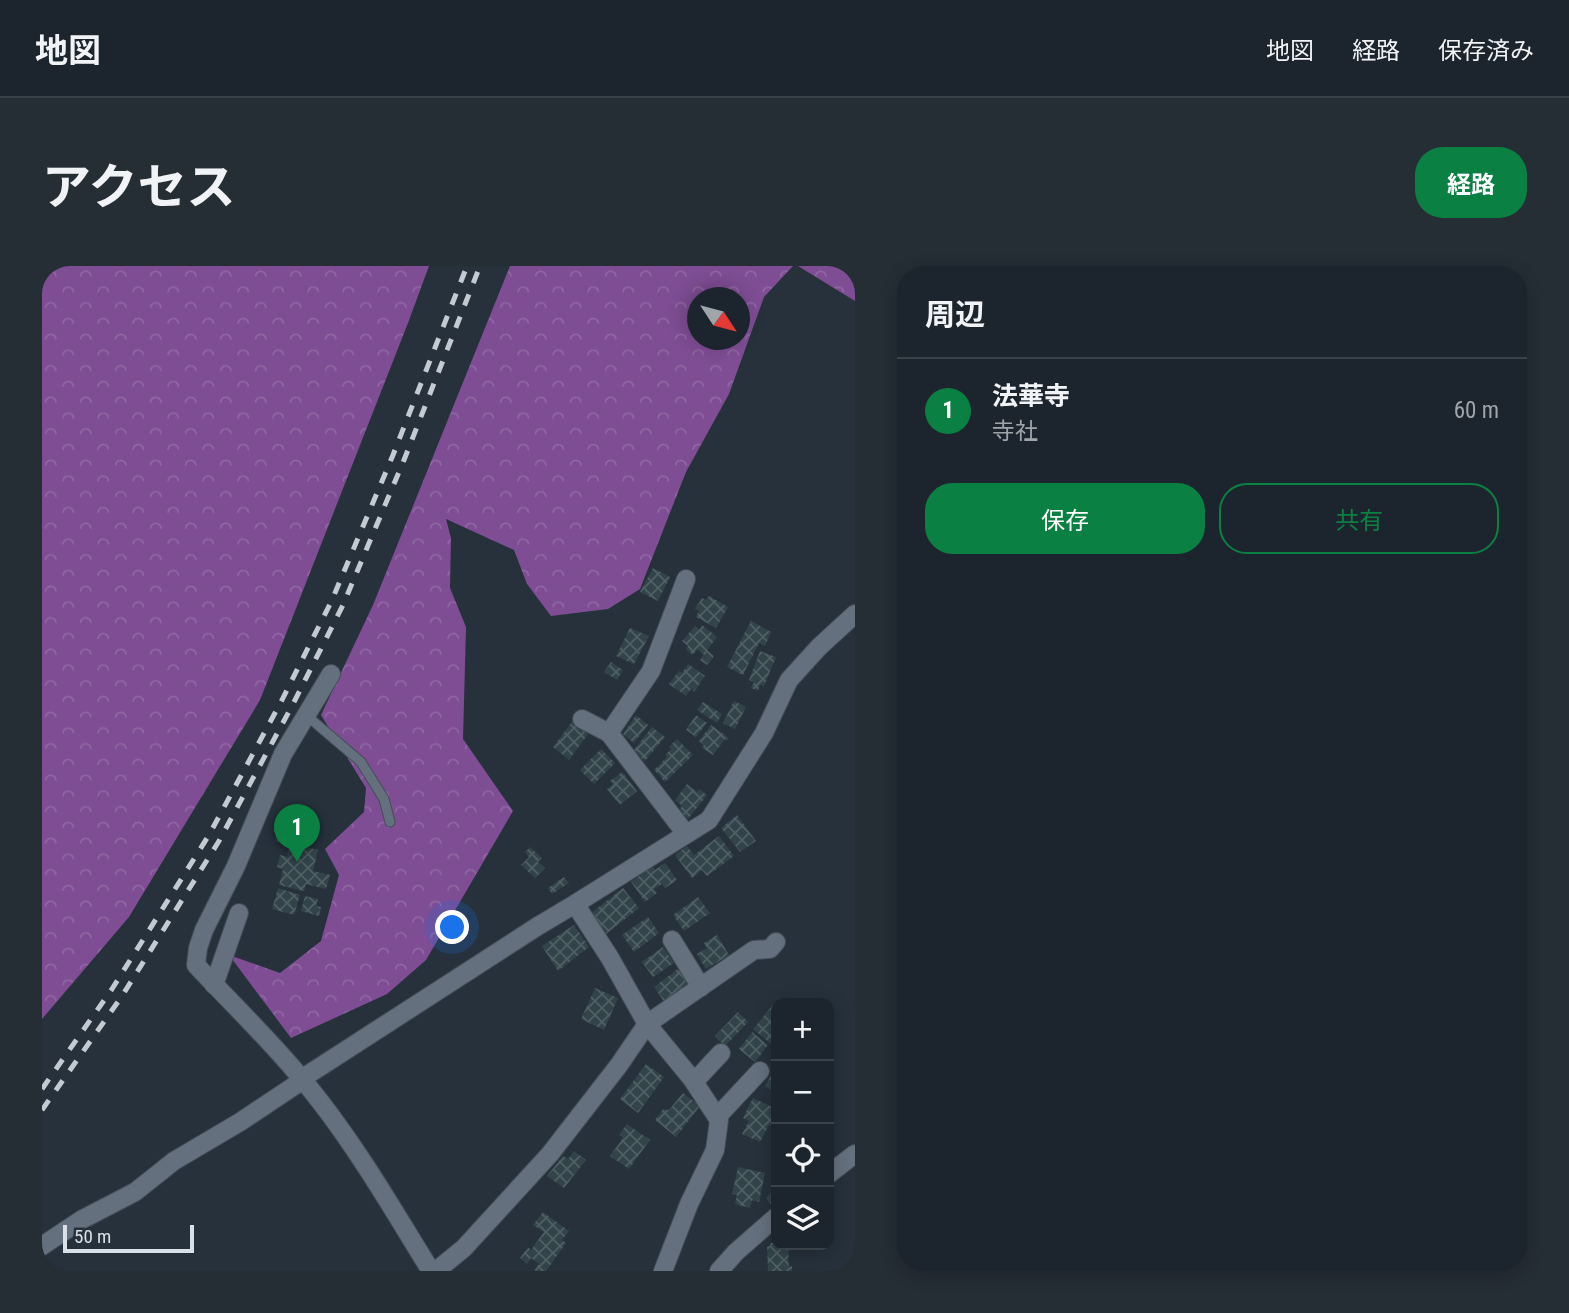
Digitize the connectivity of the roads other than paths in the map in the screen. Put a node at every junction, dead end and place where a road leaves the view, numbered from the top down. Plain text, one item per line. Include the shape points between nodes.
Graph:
1 (686, 579) dead end
2 (855, 614) edge
3 (331, 674) dead end
4 (306, 715) junction
5 (582, 719) dead end
6 (609, 733) junction
7 (390, 822) dead end
8 (686, 834) junction
9 (575, 904) junction
10 (239, 914) dead end
11 (672, 940) dead end
12 (776, 942) dead end
13 (214, 985) junction
14 (701, 987) junction
15 (647, 1024) junction
16 (721, 1053) dead end
17 (760, 1071) dead end
18 (303, 1080) junction
19 (694, 1082) junction
20 (717, 1117) junction
21 (855, 1154) edge
22 (834, 1170) edge
23 (771, 1221) edge
24 (42, 1247) edge
25 (434, 1271) edge
26 (663, 1271) edge
27 (719, 1271) edge

1 - 6 street via 651,671
2 - 8 street via 789,680 764,733 709,820
3 - 4 street
4 - 7 lane via 361,762 384,799
4 - 13 street via 283,754 204,930 196,965
5 - 6 street
6 - 8 street
8 - 9 street
9 - 15 street
9 - 18 street
10 - 13 street
11 - 14 street
12 - 14 street via 770,948 754,950
13 - 18 street
14 - 15 street
15 - 19 street
15 - 25 street via 550,1154 464,1248
16 - 19 street
17 - 20 street
18 - 24 street via 174,1161 135,1192
18 - 25 street via 366,1164
19 - 20 street
20 - 26 street via 715,1150
21 - 22 street
23 - 27 street

